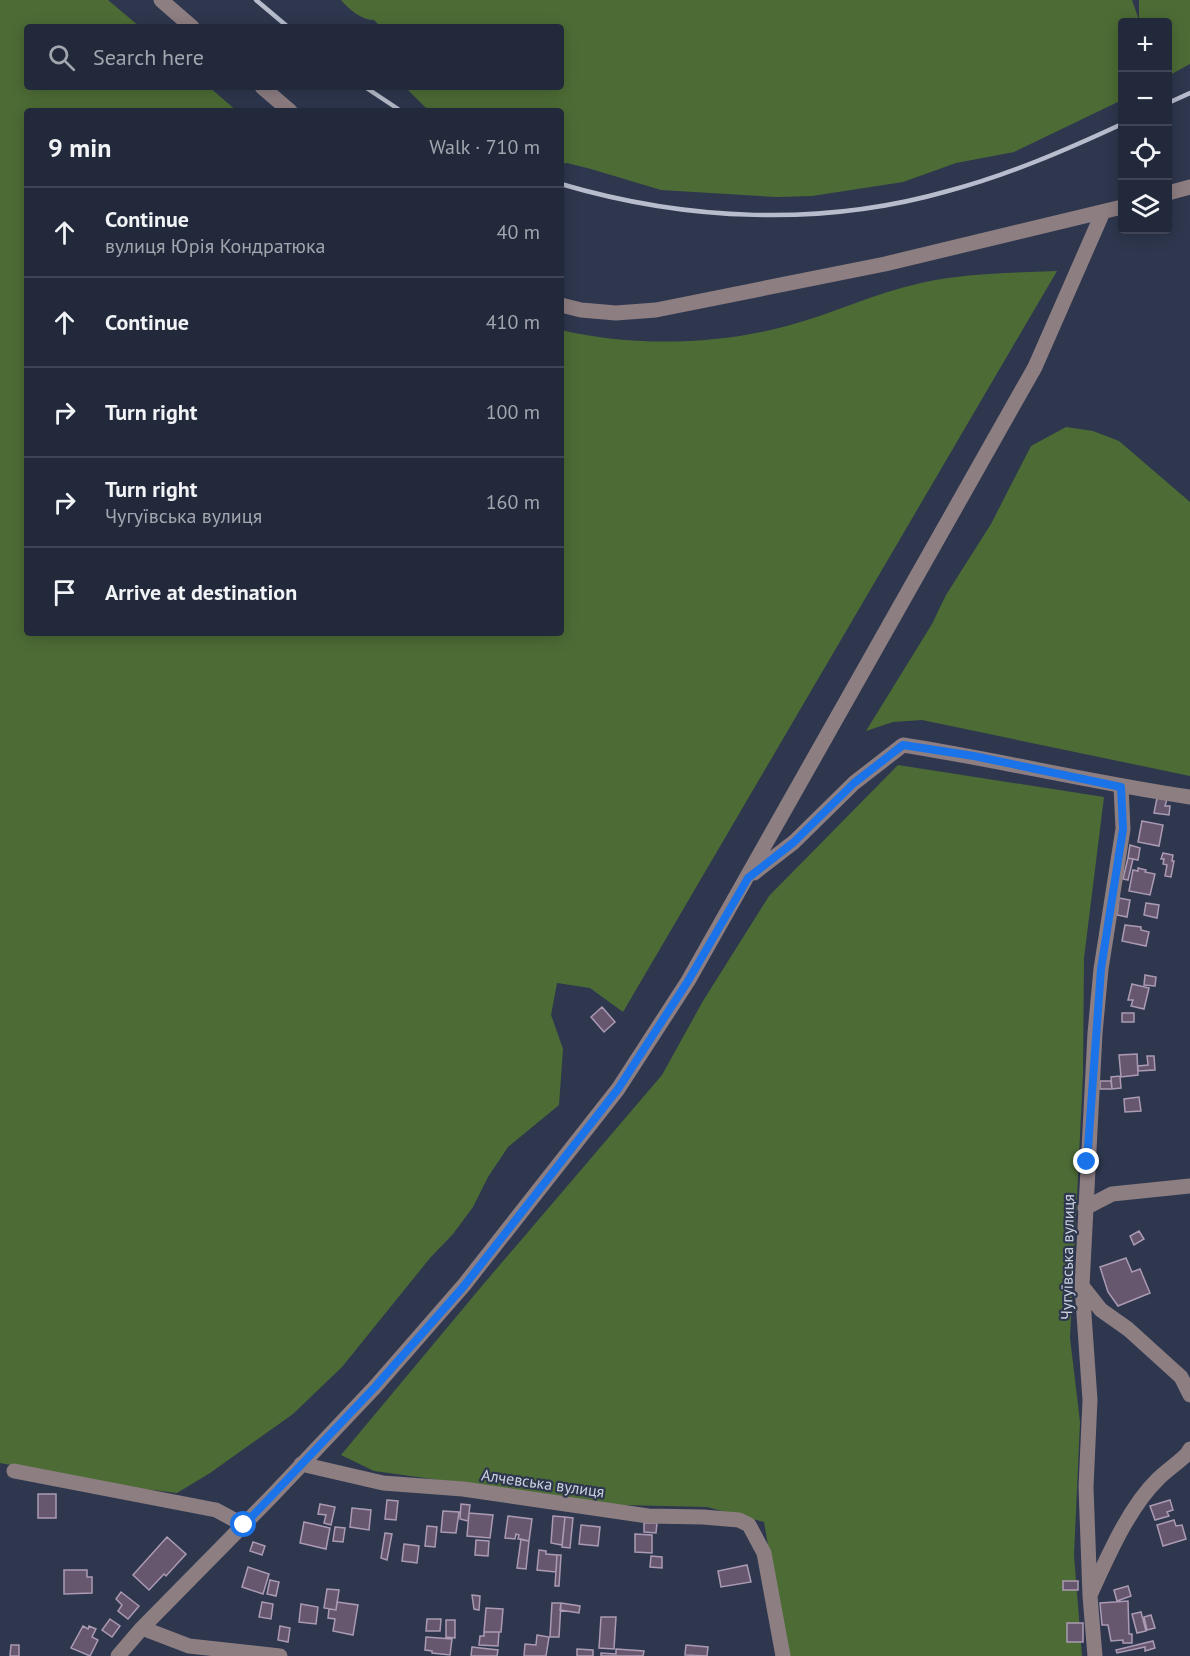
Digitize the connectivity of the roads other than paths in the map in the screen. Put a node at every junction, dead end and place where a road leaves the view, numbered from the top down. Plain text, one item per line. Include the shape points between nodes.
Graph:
1 (161, 0) edge
2 (189, 24) edge
3 (266, 90) edge
4 (286, 108) edge
5 (1190, 187) edge
6 (1172, 192) edge
7 (1118, 208) edge
8 (1103, 212) junction
9 (564, 306) edge
10 (1121, 787) junction
11 (1190, 797) edge
12 (748, 878) junction
13 (1190, 1186) edge
14 (1084, 1208) junction
15 (1082, 1286) junction
16 (1190, 1395) edge
17 (1190, 1449) edge
18 (301, 1464) junction
19 (14, 1471) dead end
20 (244, 1525) junction
21 (1090, 1596) junction
22 (142, 1628) junction
23 (118, 1656) edge
24 (280, 1656) edge
25 (783, 1656) edge
26 (1095, 1656) edge

1 - 2 street
3 - 4 street
5 - 6 street
7 - 8 street
8 - 9 street via 885,264 656,310 616,313
8 - 12 street via 1035,367
10 - 11 street
10 - 12 street via 903,745 854,783 794,842
10 - 14 street, Чугуївська вулиця via 1123,829 1101,969
12 - 18 street via 618,1089 464,1286
13 - 14 street via 1112,1194
14 - 15 street, Чугуївська вулиця
15 - 16 street via 1101,1310 1181,1377
15 - 21 street, Чугуївська вулиця via 1090,1400 1086,1487
17 - 21 street via 1139,1503
18 - 20 street
18 - 25 street, Алчевська вулиця via 383,1483 463,1489 648,1516 739,1520 749,1525 764,1553
19 - 20 street via 216,1510
20 - 22 street
21 - 26 street, Чугуївська вулиця
22 - 23 street
22 - 24 street via 189,1646

